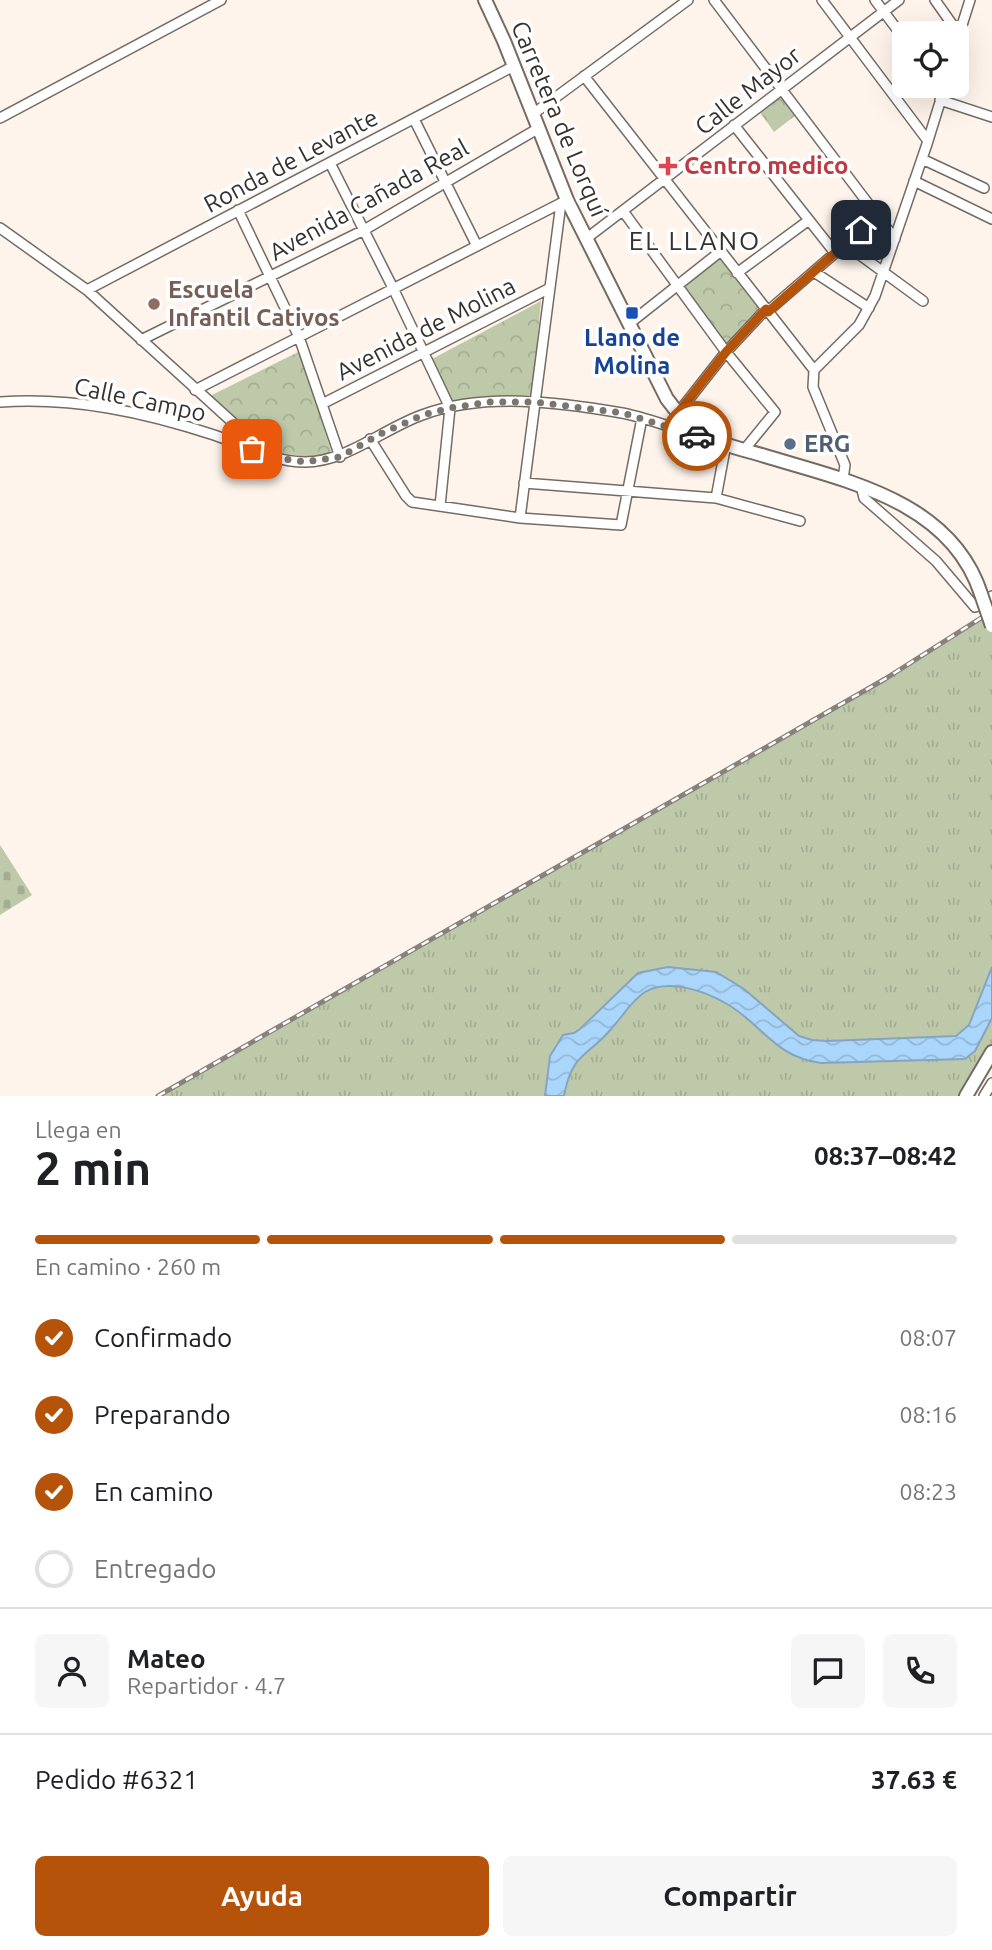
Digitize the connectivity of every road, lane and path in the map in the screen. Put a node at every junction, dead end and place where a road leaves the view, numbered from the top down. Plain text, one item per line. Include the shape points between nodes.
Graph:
1 (221, 0) edge
2 (485, 0) edge
3 (714, 0) edge
4 (822, 0) edge
5 (875, 0) edge
6 (899, 0) edge
7 (935, 0) edge
8 (970, 0) edge
9 (684, 2) edge
10 (884, 12) junction
11 (948, 21) edge
12 (963, 21) edge
13 (892, 23) edge
14 (850, 37) junction
15 (514, 66) junction
16 (584, 76) junction
17 (781, 88) junction
18 (940, 98) edge
19 (955, 98) edge
20 (533, 114) junction
21 (992, 117) edge
22 (0, 118) edge
23 (414, 119) junction
24 (734, 125) junction
25 (539, 128) junction
26 (928, 141) junction
27 (922, 159) junction
28 (330, 163) junction
29 (665, 180) junction
30 (914, 181) junction
31 (446, 183) junction
32 (984, 188) dead end
33 (564, 201) junction
34 (238, 210) junction
35 (623, 211) junction
36 (877, 216) junction
37 (992, 219) edge
38 (809, 220) junction
39 (0, 228) edge
40 (364, 230) junction
41 (587, 238) junction
42 (895, 239) junction
43 (845, 244) junction
44 (477, 246) junction
45 (721, 251) junction
46 (835, 253) junction
47 (883, 271) junction
48 (814, 272) junction
49 (737, 273) junction
50 (271, 276) junction
51 (677, 286) junction
52 (393, 288) junction
53 (548, 289) junction
54 (87, 290) junction
55 (923, 301) dead end
56 (869, 308) junction
57 (767, 310) junction
58 (630, 323) junction
59 (299, 337) junction
60 (141, 340) junction
61 (424, 351) junction
62 (726, 352) junction
63 (814, 370) junction
64 (195, 390) junction
65 (0, 402) edge
66 (535, 402) junction
67 (322, 404) junction
68 (450, 408) junction
69 (678, 413) junction
70 (642, 418) junction
71 (370, 439) junction
72 (712, 440) junction
73 (726, 444) junction
74 (744, 450) junction
75 (271, 457) junction
76 (340, 457) junction
77 (843, 480) junction
78 (524, 483) junction
79 (861, 486) junction
80 (628, 492) junction
81 (716, 498) junction
82 (440, 506) junction
83 (520, 517) junction
84 (800, 521) dead end
85 (986, 595) edge
86 (992, 626) edge
87 (992, 1052) edge
88 (992, 1083) edge
89 (966, 1096) edge
90 (984, 1096) edge

1 - 22 street
2 - 15 main road, Carretera de Lorquí
3 - 17 street
4 - 14 street
5 - 10 street
6 - 10 street, Calle Mayor
7 - 11 street
8 - 12 street
9 - 16 street
10 - 13 street
10 - 14 street, Calle Mayor
14 - 17 street, Calle Mayor
14 - 26 street
15 - 20 main road, Carretera de Lorquí
15 - 23 street, Ronda de Levante
16 - 20 street
16 - 29 street
17 - 24 street, Calle Mayor
17 - 36 street
18 - 26 street
19 - 21 street
20 - 25 main road, Carretera de Lorquí
23 - 28 street, Ronda de Levante
23 - 31 street
24 - 29 street, Calle Mayor
24 - 38 street
25 - 31 street, Avenida Cañada Real
25 - 33 main road, Carretera de Lorquí
26 - 27 street
27 - 30 street
27 - 32 street
28 - 34 street, Ronda de Levante
28 - 40 street
29 - 35 street, Calle Mayor
29 - 45 street
30 - 37 street
30 - 42 street
31 - 40 street, Avenida Cañada Real
31 - 44 street
33 - 41 main road, Carretera de Lorquí
33 - 44 street
33 - 53 street
34 - 50 street
34 - 54 street, Ronda de Levante
35 - 41 street, Calle Mayor
35 - 51 street
36 - 42 street
36 - 43 street
38 - 46 street
38 - 49 street
39 - 54 street
40 - 50 street, Avenida Cañada Real
40 - 52 street
41 - 58 main road, Carretera de Lorquí
42 - 47 street
43 - 46 street
43 - 47 street
44 - 52 street
45 - 49 street
45 - 51 street
46 - 48 street
47 - 55 street
47 - 56 street
48 - 56 street
48 - 57 street
49 - 57 street
50 - 59 street
50 - 60 street, Avenida Cañada Real
51 - 58 street
51 - 62 street
52 - 59 street
52 - 61 street
53 - 61 street, Avenida de Molina
53 - 66 street
54 - 60 street
56 - 63 street via 851,334
57 - 62 street
57 - 63 street
58 - 69 main road, Carretera de Lorquí
59 - 64 street
59 - 67 street
60 - 64 street
61 - 67 street, Avenida de Molina
61 - 68 street
62 - 69 street
62 - 74 street via 775,412
63 - 77 street via 813,387 845,464
64 - 75 street
65 - 75 street, Calle Campo via 88,403 214,435
66 - 68 street, Calle Campo
66 - 70 street, Calle Campo
66 - 78 street
67 - 76 street
68 - 71 street, Calle Campo
68 - 82 street
69 - 72 main road, Carretera de Lorquí
70 - 72 street, Calle Campo
70 - 80 street
71 - 76 street, Calle Campo
71 - 82 street via 412,502
72 - 73 main road, Carretera de Lorquí
73 - 74 main road, Carretera de Lorquí
73 - 81 street
74 - 77 main road, Carretera de Lorquí
75 - 76 street, Calle Campo via 305,462
77 - 79 main road, Carretera de Lorquí
78 - 80 street
78 - 83 street
79 - 85 main road, Carretera de Lorquí via 909,507 933,524
79 - 85 street via 864,498 936,561 975,607 989,603
80 - 81 street
80 - 83 street via 621,525
81 - 84 street
82 - 83 street
85 - 86 main road, Carretera de Lorquí, bridge
87 - 89 main road
88 - 90 street

